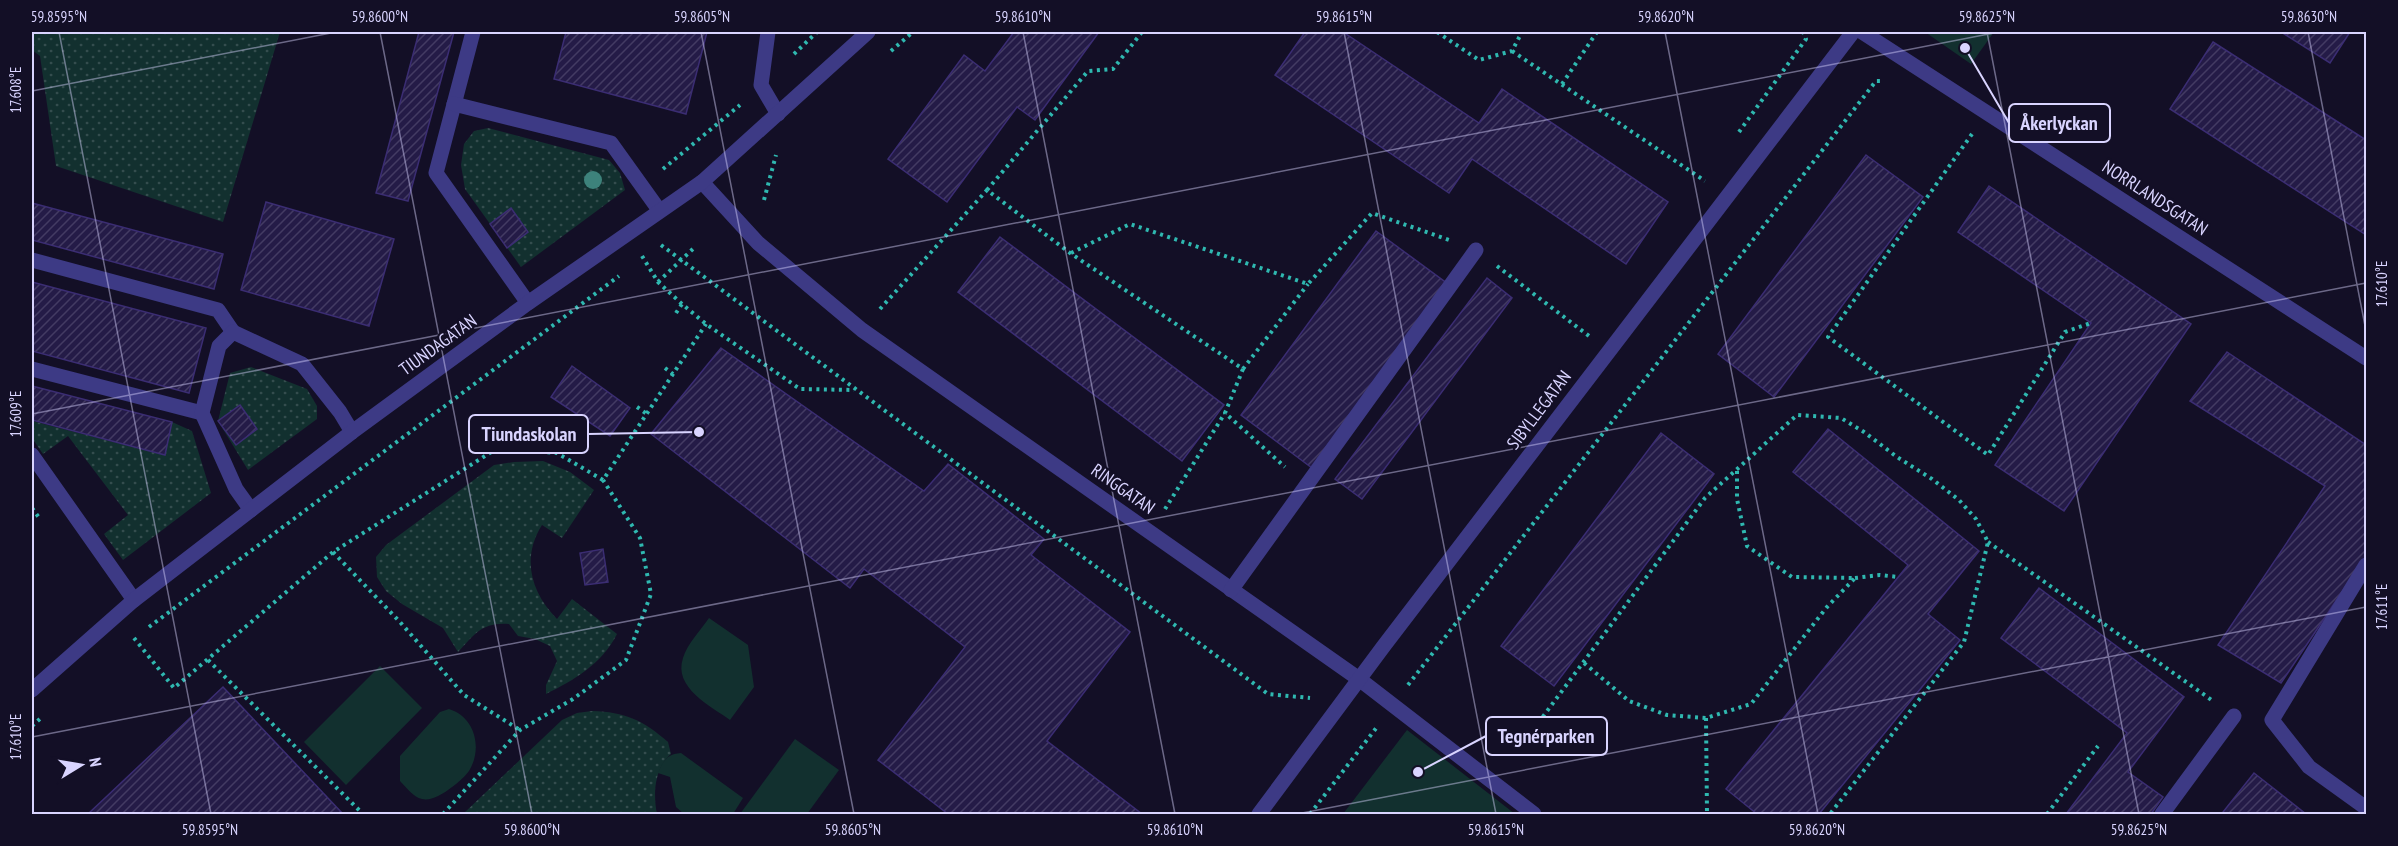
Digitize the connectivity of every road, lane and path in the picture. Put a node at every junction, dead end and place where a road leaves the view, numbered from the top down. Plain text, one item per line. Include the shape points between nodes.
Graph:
1 (473, 32) edge
2 (768, 32) edge
3 (817, 32) edge
4 (868, 32) edge
5 (913, 32) edge
6 (1142, 32) edge
7 (1437, 32) edge
8 (1522, 32) edge
9 (1597, 32) edge
10 (1853, 32) edge
11 (1862, 32) edge
12 (1512, 51) junction
13 (883, 57) dead end
14 (1893, 81) dead end
15 (1562, 84) junction
16 (761, 85) junction
17 (454, 104) junction
18 (778, 114) junction
19 (1974, 131) dead end
20 (783, 148) dead end
21 (702, 182) junction
22 (642, 187) junction
23 (987, 190) junction
24 (1727, 196) junction
25 (764, 200) dead end
26 (659, 210) junction
27 (695, 247) dead end
28 (1476, 250) junction
29 (1070, 254) junction
30 (643, 258) junction
31 (32, 260) edge
32 (680, 260) junction
33 (634, 265) dead end
34 (624, 273) dead end
35 (658, 282) junction
36 (1308, 284) junction
37 (528, 303) junction
38 (682, 304) junction
39 (676, 313) dead end
40 (2091, 323) dead end
41 (706, 324) junction
42 (862, 330) junction
43 (233, 332) junction
44 (1609, 351) junction
45 (2367, 358) edge
46 (665, 368) dead end
47 (32, 369) edge
48 (1243, 369) junction
49 (673, 374) junction
50 (855, 390) junction
51 (638, 407) dead end
52 (202, 413) junction
53 (1226, 413) junction
54 (647, 414) junction
55 (352, 432) junction
56 (32, 455) edge
57 (1737, 470) junction
58 (603, 480) junction
59 (1306, 485) junction
60 (251, 510) junction
61 (1150, 532) junction
62 (1988, 542) junction
63 (333, 552) junction
64 (2367, 565) edge
65 (1898, 577) dead end
66 (1855, 578) junction
67 (1231, 590) junction
68 (134, 600) junction
69 (134, 638) junction
70 (125, 645) dead end
71 (208, 660) junction
72 (1584, 663) junction
73 (1359, 679) junction
74 (32, 690) edge
75 (1342, 701) junction
76 (1393, 705) junction
77 (46, 713) dead end
78 (2234, 716) joint
79 (1706, 718) junction
80 (32, 726) edge
81 (520, 730) junction
82 (2098, 746) dead end
83 (1516, 753) dead end
84 (2367, 808) edge
85 (363, 814) edge
86 (443, 814) edge
87 (1259, 814) edge
88 (1310, 814) edge
89 (1534, 814) edge
90 (1707, 814) edge
91 (1830, 814) edge
92 (2047, 814) edge
93 (2162, 814) edge

1 - 17 street
2 - 16 street
3 - 16 path
4 - 18 street, TIUNDAGATAN
5 - 13 path
6 - 23 path via 1113,69 1088,71
7 - 12 path via 1479,60
8 - 12 path
9 - 15 path
10 - 24 street, SIBYLLEGATAN
11 - 45 street, NORRLANDSGATAN
12 - 15 path
14 - 76 path via 1876,81
15 - 24 path
16 - 18 street
16 - 22 path
17 - 22 street via 610,143
17 - 37 street via 436,173
18 - 21 street, TIUNDAGATAN
19 - 40 path via 1828,337 1988,455 2065,332
20 - 25 path via 775,156
21 - 26 street, TIUNDAGATAN
21 - 42 street, RINGGATAN via 758,243
22 - 26 street
23 - 29 path
23 - 42 path
24 - 44 street, SIBYLLEGATAN
26 - 37 street, TIUNDAGATAN
27 - 32 path
28 - 36 path via 1372,213
28 - 44 path
28 - 59 street
29 - 36 path via 1130,224
29 - 48 path
30 - 32 path via 661,245
30 - 33 path
30 - 35 path
31 - 43 street via 218,310
32 - 35 path
32 - 50 path
34 - 69 path
35 - 38 path
36 - 48 path
37 - 55 street, TIUNDAGATAN
38 - 39 path
38 - 41 path
41 - 49 path
41 - 50 path via 800,389
42 - 61 street, RINGGATAN
43 - 52 street via 219,346
43 - 55 street via 302,364
44 - 73 street, SIBYLLEGATAN
46 - 49 path
47 - 52 street
48 - 53 path
49 - 54 path
50 - 75 path via 1268,694
51 - 54 path
52 - 60 street via 236,489
53 - 59 path
53 - 61 path
54 - 58 path
55 - 60 street, TIUNDAGATAN
56 - 68 street
57 - 62 path via 1797,415 1841,418 1959,500 1976,519
57 - 66 path via 1737,499 1747,546 1792,577
57 - 72 path via 1705,498
58 - 63 path via 557,453 496,450
58 - 81 path via 640,538 651,594 626,660 573,699
59 - 67 street
60 - 68 street, TIUNDAGATAN
61 - 67 street, RINGGATAN
62 - 78 path
62 - 91 path via 1964,642
63 - 71 path
63 - 81 path via 464,695
64 - 84 street via 2272,720 2309,767
65 - 66 path
66 - 79 path via 1827,607 1751,704
67 - 73 street, RINGGATAN
68 - 74 street, TIUNDAGATAN
69 - 70 path
69 - 71 path via 174,688
71 - 85 path
72 - 79 path via 1629,701 1667,715
72 - 83 path
73 - 75 street, SIBYLLEGATAN
73 - 76 street, RINGGATAN
75 - 87 street, SIBYLLEGATAN
76 - 88 path
76 - 89 street, RINGGATAN
77 - 80 path
78 - 93 street
79 - 90 path
81 - 86 path
82 - 92 path

